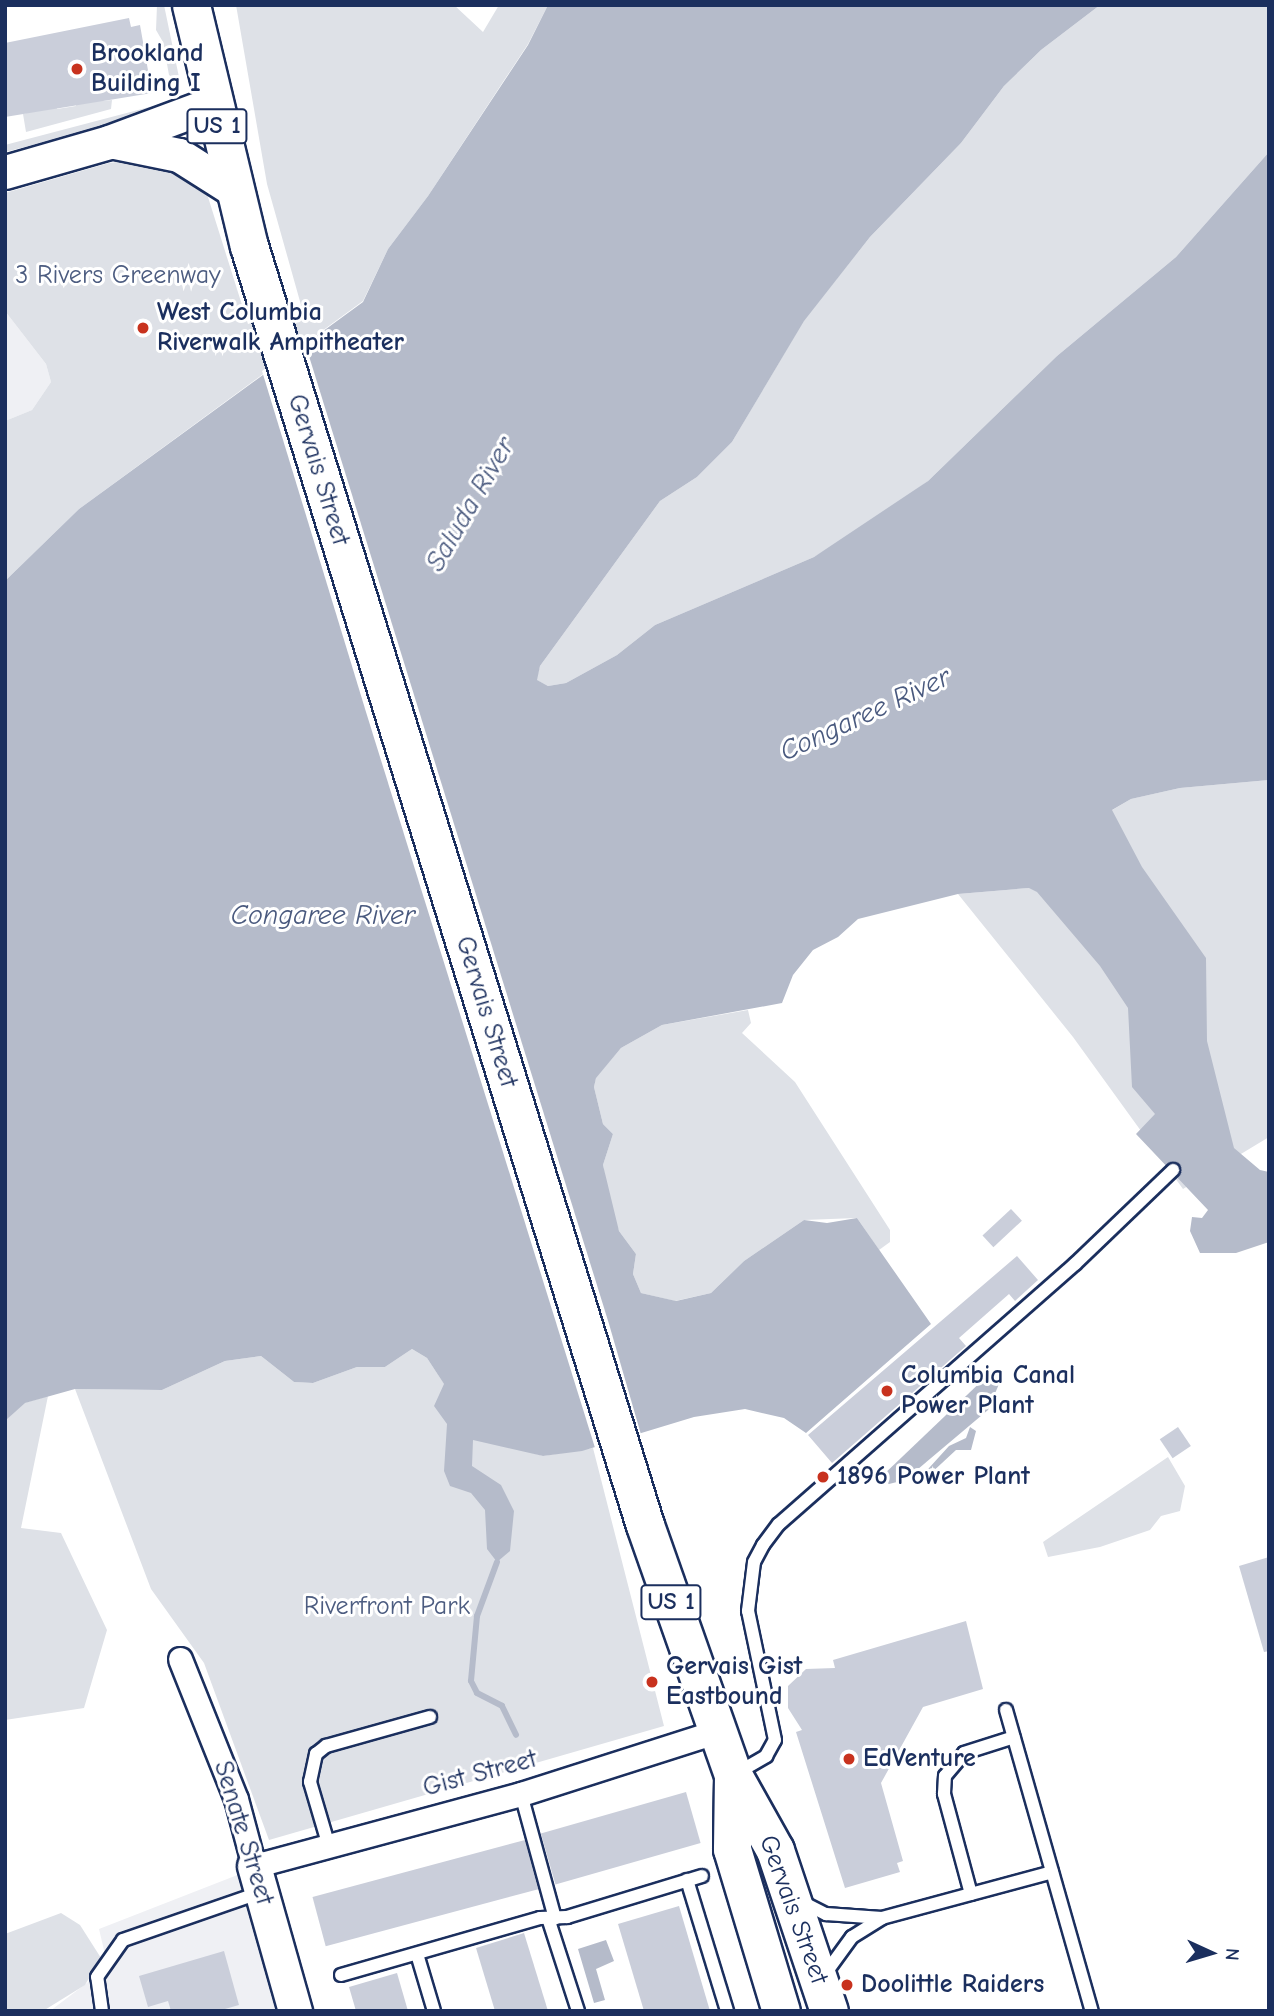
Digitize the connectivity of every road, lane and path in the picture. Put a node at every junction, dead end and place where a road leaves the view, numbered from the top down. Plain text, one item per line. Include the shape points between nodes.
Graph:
1 (191, 5) edge
2 (211, 104) junction
3 (109, 142) junction
4 (5, 172) edge
5 (234, 190) junction
6 (1172, 1170) dead end
7 (180, 1659) dead end
8 (1006, 1710) dead end
9 (430, 1717) dead end
10 (718, 1731) junction
11 (1014, 1737) junction
12 (733, 1774) junction
13 (520, 1794) junction
14 (328, 1843) junction
15 (1052, 1871) junction
16 (702, 1876) dead end
17 (258, 1879) junction
18 (687, 1880) junction
19 (790, 1892) junction
20 (971, 1894) junction
21 (552, 1918) junction
22 (882, 1918) junction
23 (416, 1954) junction
24 (341, 1975) dead end
25 (825, 1997) edge
26 (102, 2011) edge
27 (295, 2011) edge
28 (434, 2011) edge
29 (578, 2011) edge
30 (727, 2011) edge
31 (781, 2011) edge
32 (1092, 2011) edge

1 - 2 main road, US 1
2 - 3 street
2 - 5 main road, US 1
3 - 4 street
3 - 5 street via 180,155
5 - 10 main road, Gervais Street / US 1 via 645,1525
6 - 12 lane via 977,1351 779,1524 754,1562 748,1611 775,1740 766,1756
7 - 17 street, Senate Street via 236,1799
8 - 11 lane
9 - 14 lane via 326,1746 316,1754 310,1782
10 - 12 main road, Gervais Street / US 1
10 - 13 street, Gist Street
11 - 15 lane
11 - 20 lane via 964,1753 945,1776 944,1794
12 - 19 main road, Gervais Street / US 1 via 775,1850
12 - 31 main road, Gervais Street via 732,1849
13 - 14 street, Gist Street
13 - 21 lane
14 - 17 street, Gist Street
15 - 20 lane
15 - 32 lane
16 - 18 lane
17 - 26 lane via 123,1940 97,1977
17 - 27 street, Senate Street
18 - 21 lane
18 - 30 lane
19 - 22 lane via 826,1914
19 - 25 main road, Gervais Street / US 1
20 - 22 lane
21 - 23 lane
21 - 29 lane
22 - 25 lane via 837,1953
23 - 24 lane
23 - 28 lane

